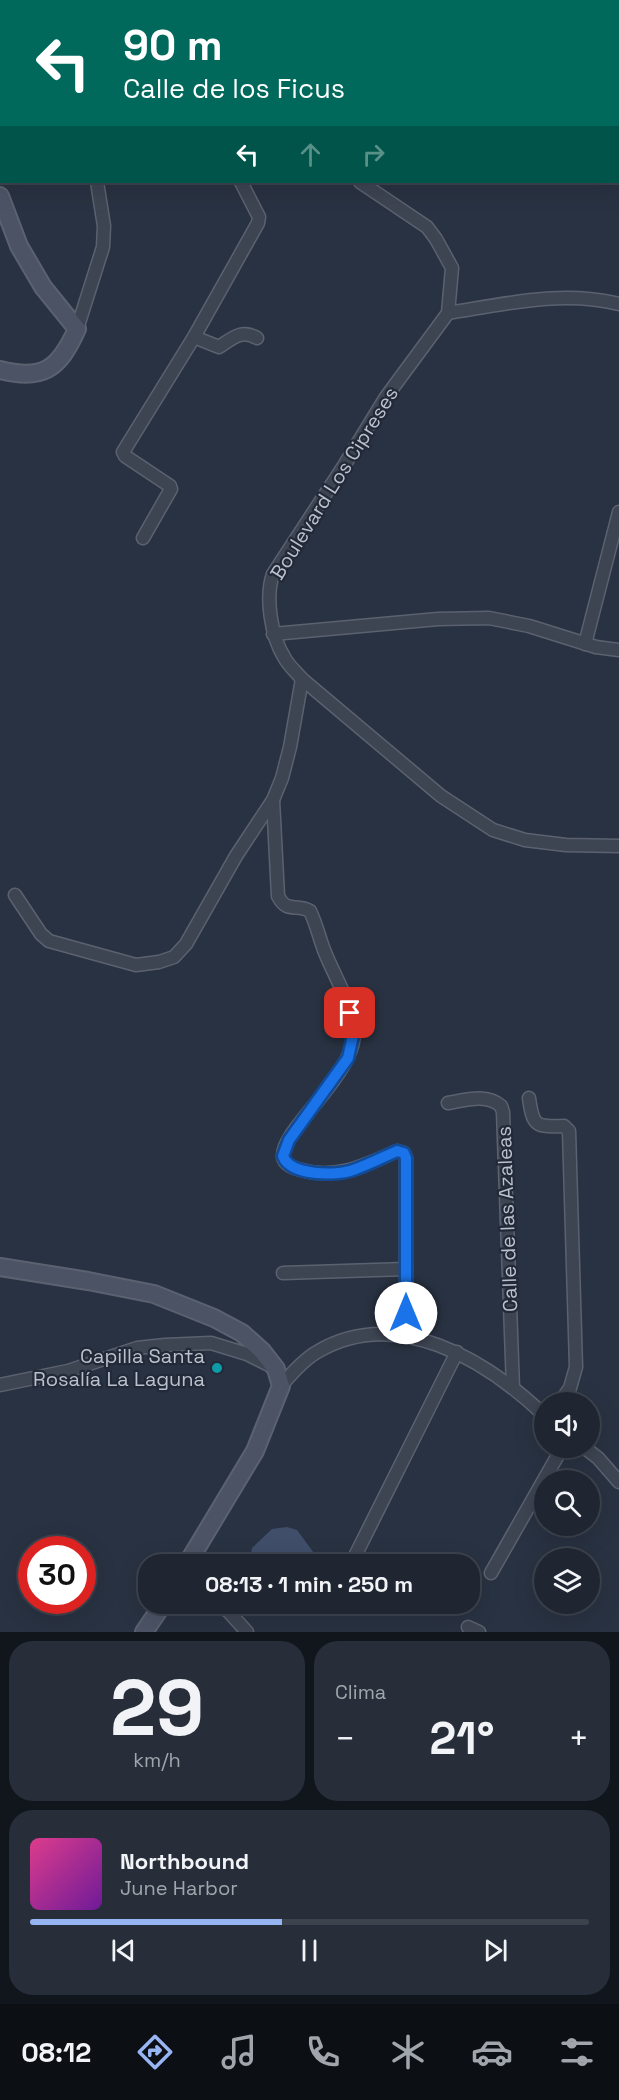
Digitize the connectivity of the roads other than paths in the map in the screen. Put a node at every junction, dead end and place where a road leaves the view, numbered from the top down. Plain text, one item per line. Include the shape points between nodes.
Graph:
1 (97, 183) edge
2 (242, 183) edge
3 (361, 183) edge
4 (0, 196) edge
5 (619, 304) edge
6 (448, 313) junction
7 (77, 329) junction
8 (194, 337) junction
9 (257, 338) dead end
10 (0, 370) edge
11 (619, 512) edge
12 (143, 538) dead end
13 (273, 634) junction
14 (585, 644) junction
15 (619, 650) edge
16 (302, 679) junction
17 (273, 800) junction
18 (619, 846) edge
19 (15, 895) dead end
20 (529, 1098) dead end
21 (448, 1103) dead end
22 (0, 1268) edge
23 (406, 1269) junction
24 (283, 1273) dead end
25 (406, 1335) junction
26 (457, 1352) junction
27 (276, 1369) junction
28 (0, 1385) edge
29 (280, 1386) junction
30 (513, 1388) junction
31 (567, 1392) edge
32 (534, 1405) edge
33 (556, 1458) edge
34 (597, 1458) edge
35 (619, 1482) edge
36 (193, 1554) edge
37 (356, 1554) edge
38 (491, 1573) dead end
39 (156, 1614) edge
40 (231, 1614) edge
41 (144, 1632) edge
42 (248, 1632) edge

1 - 7 street via 103,247
2 - 8 street via 259,217 258,223
3 - 6 street via 427,227 436,239 452,268
4 - 7 street via 19,246 43,287
5 - 6 street via 585,298 532,299
6 - 13 street, Boulevard Los Cipreses via 386,397 273,574 269,593
7 - 10 street via 63,356 43,372 30,375
8 - 9 street via 219,347 243,333
8 - 12 street via 123,452 171,489
11 - 14 street
13 - 14 street via 489,618
13 - 16 street, Boulevard Los Cipreses via 284,657
14 - 15 street
16 - 17 street via 290,747
16 - 18 street, Boulevard Los Cipreses via 441,796 493,830 566,846
17 - 19 street via 186,944 174,957 136,965 48,941
17 - 23 street via 278,896 289,908 304,907 310,911 354,1031 345,1065 289,1140 283,1156 292,1167 335,1173 351,1171 397,1151 404,1153
20 - 31 street via 535,1123 564,1126 569,1131 576,1367
21 - 30 street, Calle de las Azaleas via 490,1099 503,1112
22 - 27 street via 154,1294 242,1333
23 - 24 street
23 - 25 street
25 - 26 street
25 - 29 street via 343,1339 316,1352
26 - 30 street
26 - 37 street
27 - 28 street via 247,1354 211,1343 165,1345 138,1348 69,1371
27 - 29 street
29 - 36 street via 255,1451
30 - 32 street
33 - 38 street
34 - 35 street
39 - 41 street
40 - 42 street

